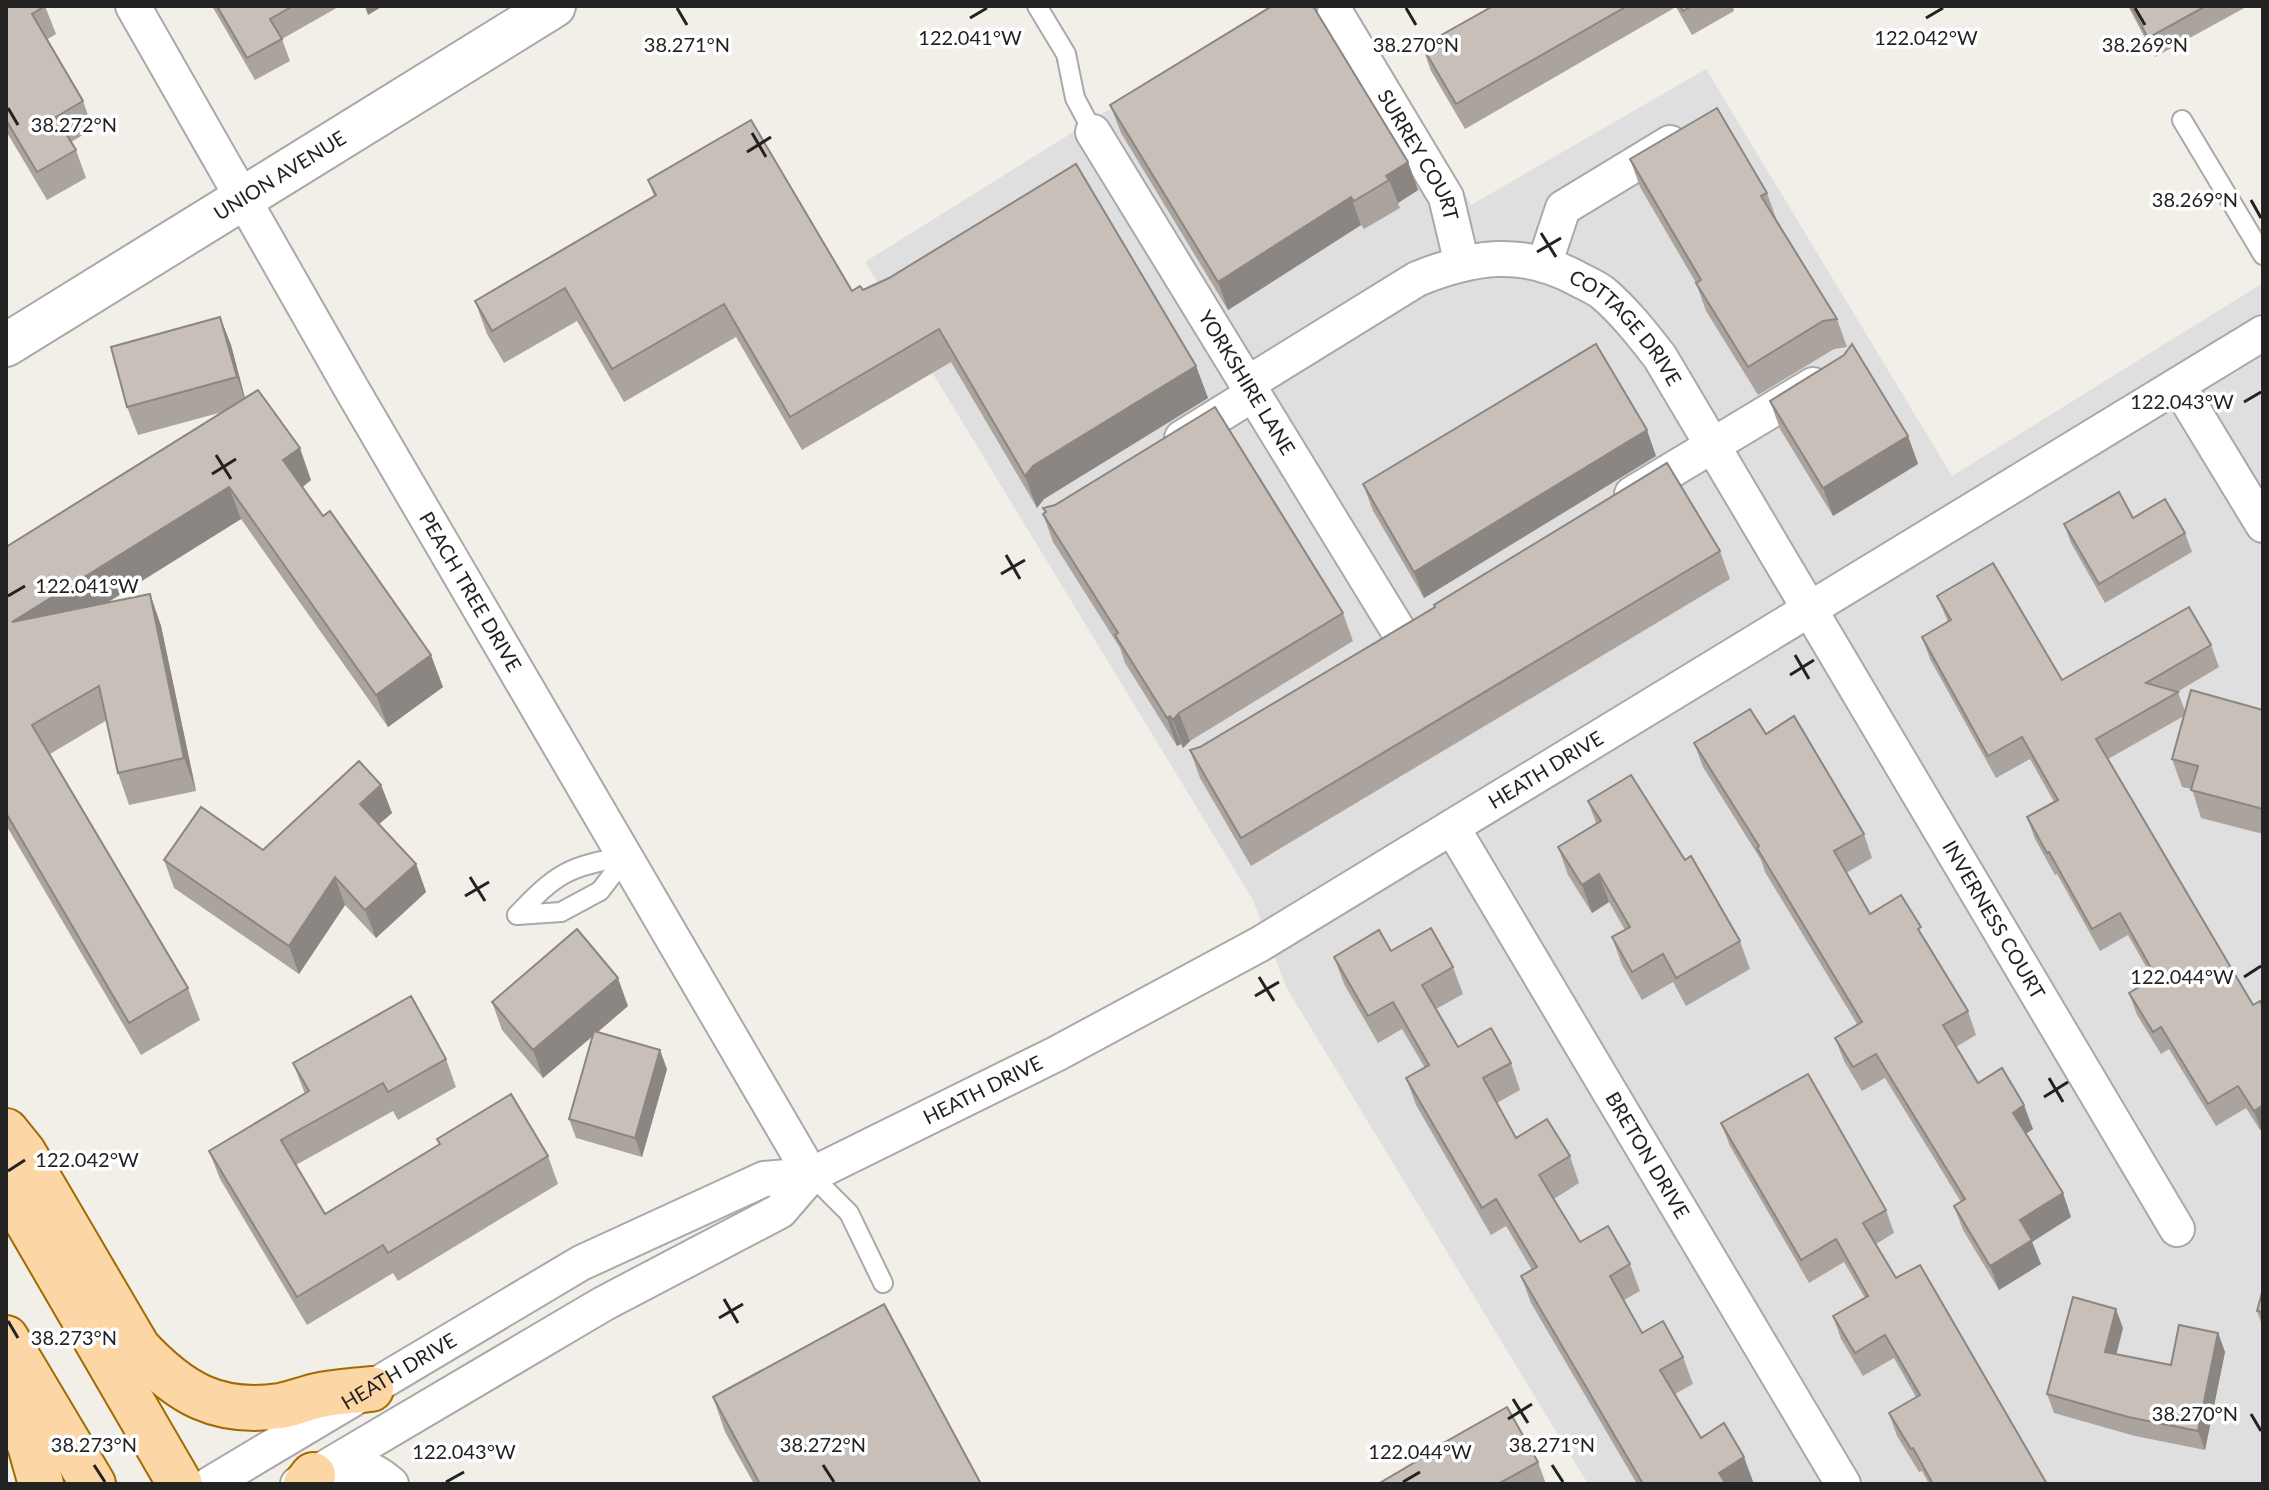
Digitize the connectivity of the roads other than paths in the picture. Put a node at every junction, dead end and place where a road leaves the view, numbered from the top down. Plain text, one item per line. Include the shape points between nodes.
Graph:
1 (133, 6) edge
2 (554, 6) edge
3 (1037, 6) edge
4 (1335, 12) dead end
5 (2182, 120) dead end
6 (1701, 124) edge
7 (1096, 154) joint
8 (242, 197) junction
9 (2263, 255) edge
10 (1462, 264) junction
11 (1544, 265) junction
12 (2263, 333) edge
13 (6, 345) edge
14 (1844, 366) edge
15 (2178, 385) junction
16 (1250, 389) junction
17 (1712, 445) junction
18 (1150, 458) edge
19 (1604, 511) edge
20 (2263, 525) edge
21 (1811, 610) junction
22 (1402, 634) edge
23 (1452, 827) junction
24 (626, 857) junction
25 (6, 1131) edge
26 (811, 1175) junction
27 (6, 1185) edge
28 (2177, 1229) dead end
29 (883, 1283) dead end
30 (6, 1338) edge
31 (371, 1389) junction
32 (6, 1393) edge
33 (306, 1481) edge
34 (41, 1484) edge
35 (93, 1484) edge
36 (180, 1484) edge
37 (210, 1484) edge
38 (391, 1484) edge
39 (1843, 1484) edge

1 - 8 street, PEACH TREE DRIVE
2 - 8 street, UNION AVENUE
3 - 7 lane via 1066,54 1075,98
4 - 10 street, SURREY COURT via 1446,197
5 - 9 lane
6 - 11 street via 1563,208
7 - 16 street, YORKSHIRE LANE
8 - 13 street, UNION AVENUE
8 - 24 street, PEACH TREE DRIVE
10 - 11 street, COTTAGE DRIVE via 1519,258
10 - 16 street, COTTAGE DRIVE via 1417,279
11 - 17 street, COTTAGE DRIVE via 1601,291 1630,319 1660,357
12 - 15 street, HEATH DRIVE
14 - 17 street
15 - 20 street
15 - 21 street, HEATH DRIVE
16 - 18 street, COTTAGE DRIVE
16 - 22 street, YORKSHIRE LANE
17 - 19 street
17 - 21 street, COTTAGE DRIVE
21 - 23 street, HEATH DRIVE
21 - 28 street, INVERNESS COURT
23 - 26 street, HEATH DRIVE via 1233,959
23 - 39 street, BRETON DRIVE
24 - 24 lane via 584,863 546,885 517,915 561,912 600,891
24 - 26 street, PEACH TREE DRIVE
25 - 31 main road via 138,1348 190,1394 245,1409
26 - 29 lane via 849,1213
26 - 31 street, HEATH DRIVE via 764,1179 626,1241
26 - 33 street, HEATH DRIVE via 780,1211 603,1304
27 - 36 main road
30 - 35 main road
31 - 37 street, HEATH DRIVE
32 - 34 main road
33 - 38 street via 347,1467 374,1469

